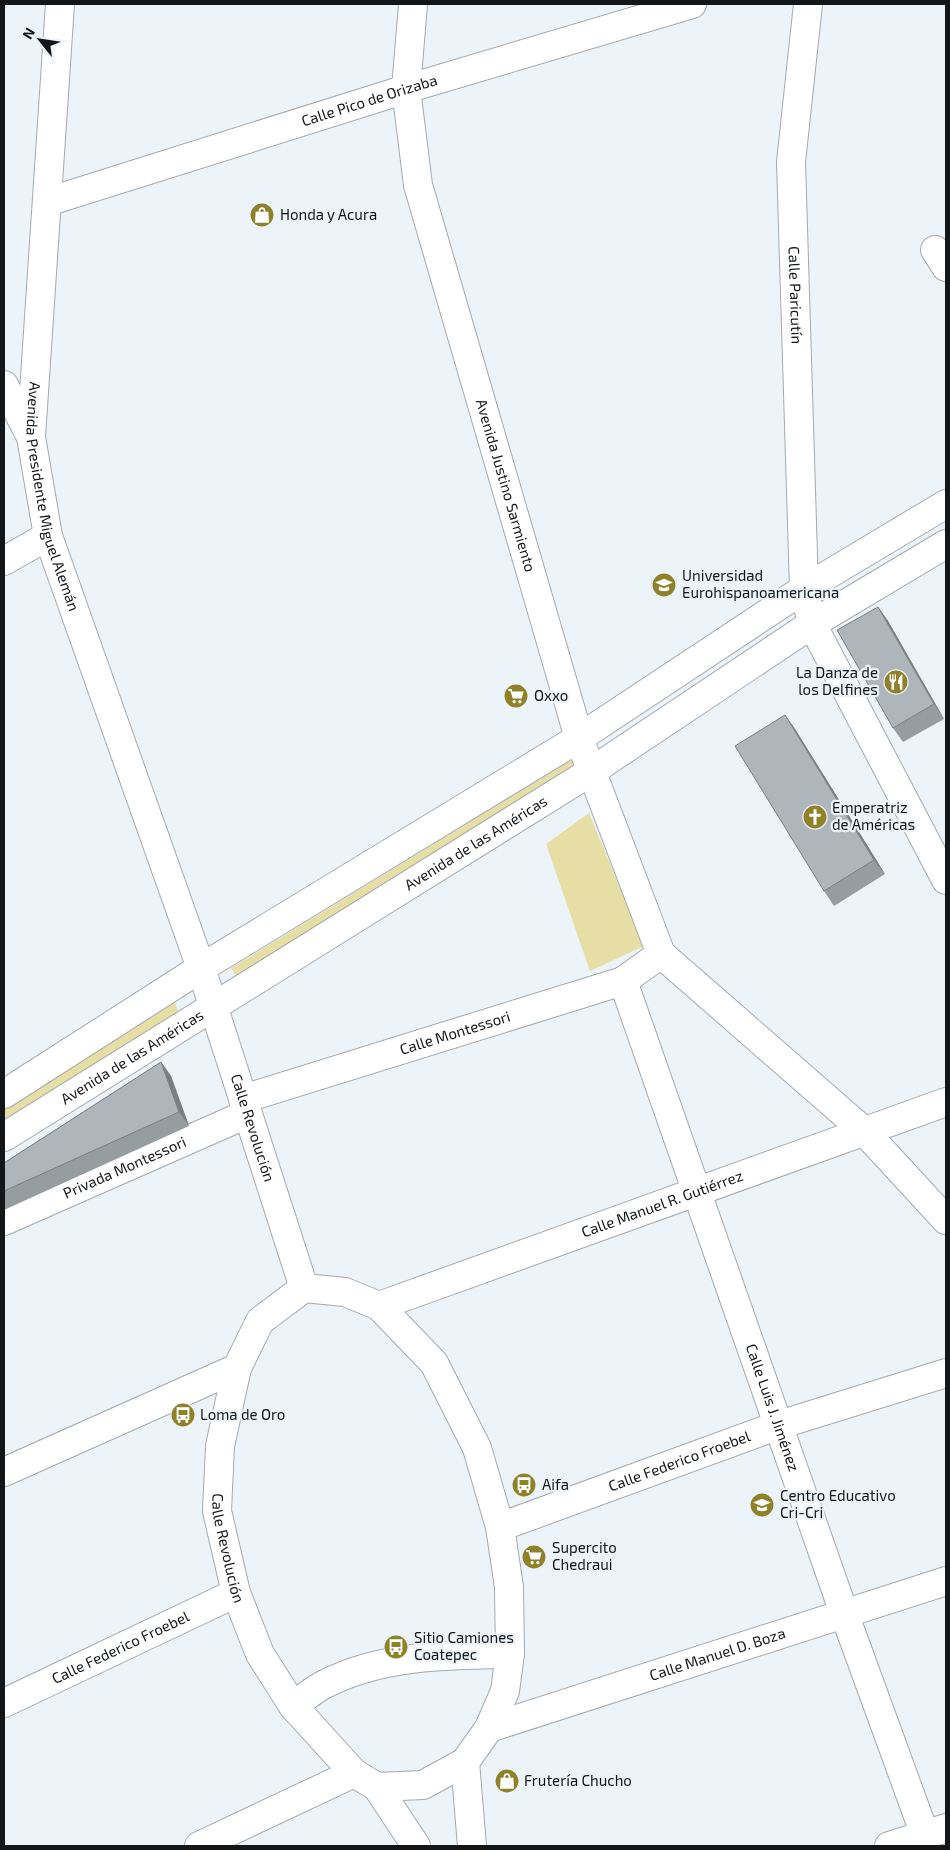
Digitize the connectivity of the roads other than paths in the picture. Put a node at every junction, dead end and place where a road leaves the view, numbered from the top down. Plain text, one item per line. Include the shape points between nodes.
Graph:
1 (60, 4) edge
2 (413, 4) edge
3 (692, 4) edge
4 (808, 4) edge
5 (406, 89) junction
6 (47, 202) junction
7 (4, 385) edge
8 (31, 437) junction
9 (946, 504) edge
10 (48, 536) junction
11 (946, 544) edge
12 (4, 561) edge
13 (804, 589) junction
14 (812, 624) junction
15 (579, 738) junction
16 (592, 771) junction
17 (946, 880) edge
18 (661, 954) junction
19 (201, 968) junction
20 (623, 981) junction
21 (212, 1006) junction
22 (4, 1094) edge
23 (946, 1102) edge
24 (245, 1106) junction
25 (864, 1132) junction
26 (4, 1137) edge
27 (946, 1189) edge
28 (697, 1193) junction
29 (945, 1218) edge
30 (4, 1221) edge
31 (304, 1288) junction
32 (379, 1306) junction
33 (236, 1368) junction
34 (946, 1372) edge
35 (779, 1425) junction
36 (4, 1472) edge
37 (500, 1526) junction
38 (946, 1581) edge
39 (236, 1594) junction
40 (844, 1613) junction
41 (510, 1654) junction
42 (4, 1703) edge
43 (293, 1706) junction
44 (489, 1728) junction
45 (466, 1762) junction
46 (354, 1773) junction
47 (377, 1787) junction
48 (936, 1832) edge
49 (199, 1846) edge
50 (416, 1846) edge
51 (472, 1846) edge
52 (889, 1846) edge

1 - 6 street, Avenida Presidente Miguel Alemán
2 - 5 street, Avenida Justino Sarmiento
3 - 5 street, Calle Pico de Orizaba
4 - 13 street, Calle Paricutín via 791,162
5 - 6 street, Calle Pico de Orizaba
5 - 15 street, Avenida Justino Sarmiento via 418,185
6 - 8 street, Avenida Presidente Miguel Alemán
7 - 8 street
8 - 10 street, Avenida Presidente Miguel Alemán
9 - 13 street
10 - 12 street
10 - 19 street, Avenida Presidente Miguel Alemán
11 - 14 street, Avenida de las Américas
13 - 14 street, Calle Paricutín
13 - 15 street
14 - 16 street, Avenida de las Américas
14 - 17 street, Calle Paricutín
15 - 16 street, Avenida Justino Sarmiento
15 - 19 street
16 - 18 street, Avenida Justino Sarmiento
16 - 21 street, Avenida de las Américas
18 - 20 street, Calle Montessori
18 - 25 street
19 - 21 street, Calle Revolución
19 - 22 street
20 - 24 street, Calle Montessori
20 - 28 street, Calle Luis J. Jiménez
21 - 24 street, Calle Revolución
21 - 26 street, Avenida de las Américas
23 - 25 street, Calle Manuel R. Gutiérrez
24 - 30 street, Privada Montessori
24 - 31 street, Calle Revolución
25 - 28 street, Calle Manuel R. Gutiérrez
25 - 29 street
27 - 29 street
28 - 32 street, Calle Manuel R. Gutiérrez
28 - 35 street, Calle Luis J. Jiménez
31 - 32 street via 345,1292
31 - 33 street, Calle Revolución via 260,1321
32 - 37 street via 434,1362 477,1448
33 - 36 street
33 - 39 street, Calle Revolución via 220,1446 217,1510
34 - 35 street, Calle Federico Froebel
35 - 37 street, Calle Federico Froebel
35 - 40 street, Calle Luis J. Jiménez
37 - 41 street via 509,1587
38 - 40 street, Calle Manuel D. Boza
39 - 42 street, Calle Federico Froebel
39 - 43 street, Calle Revolución via 260,1654
40 - 44 street, Calle Manuel D. Boza
40 - 48 street, Calle Luis J. Jiménez
41 - 43 street via 438,1655 375,1665 324,1684
41 - 44 street via 505,1691
43 - 46 street, Calle Revolución
44 - 45 street
45 - 47 street via 423,1785
45 - 51 street
46 - 47 street, Calle Revolución
46 - 49 street
47 - 50 street, Calle Revolución
48 - 52 street

